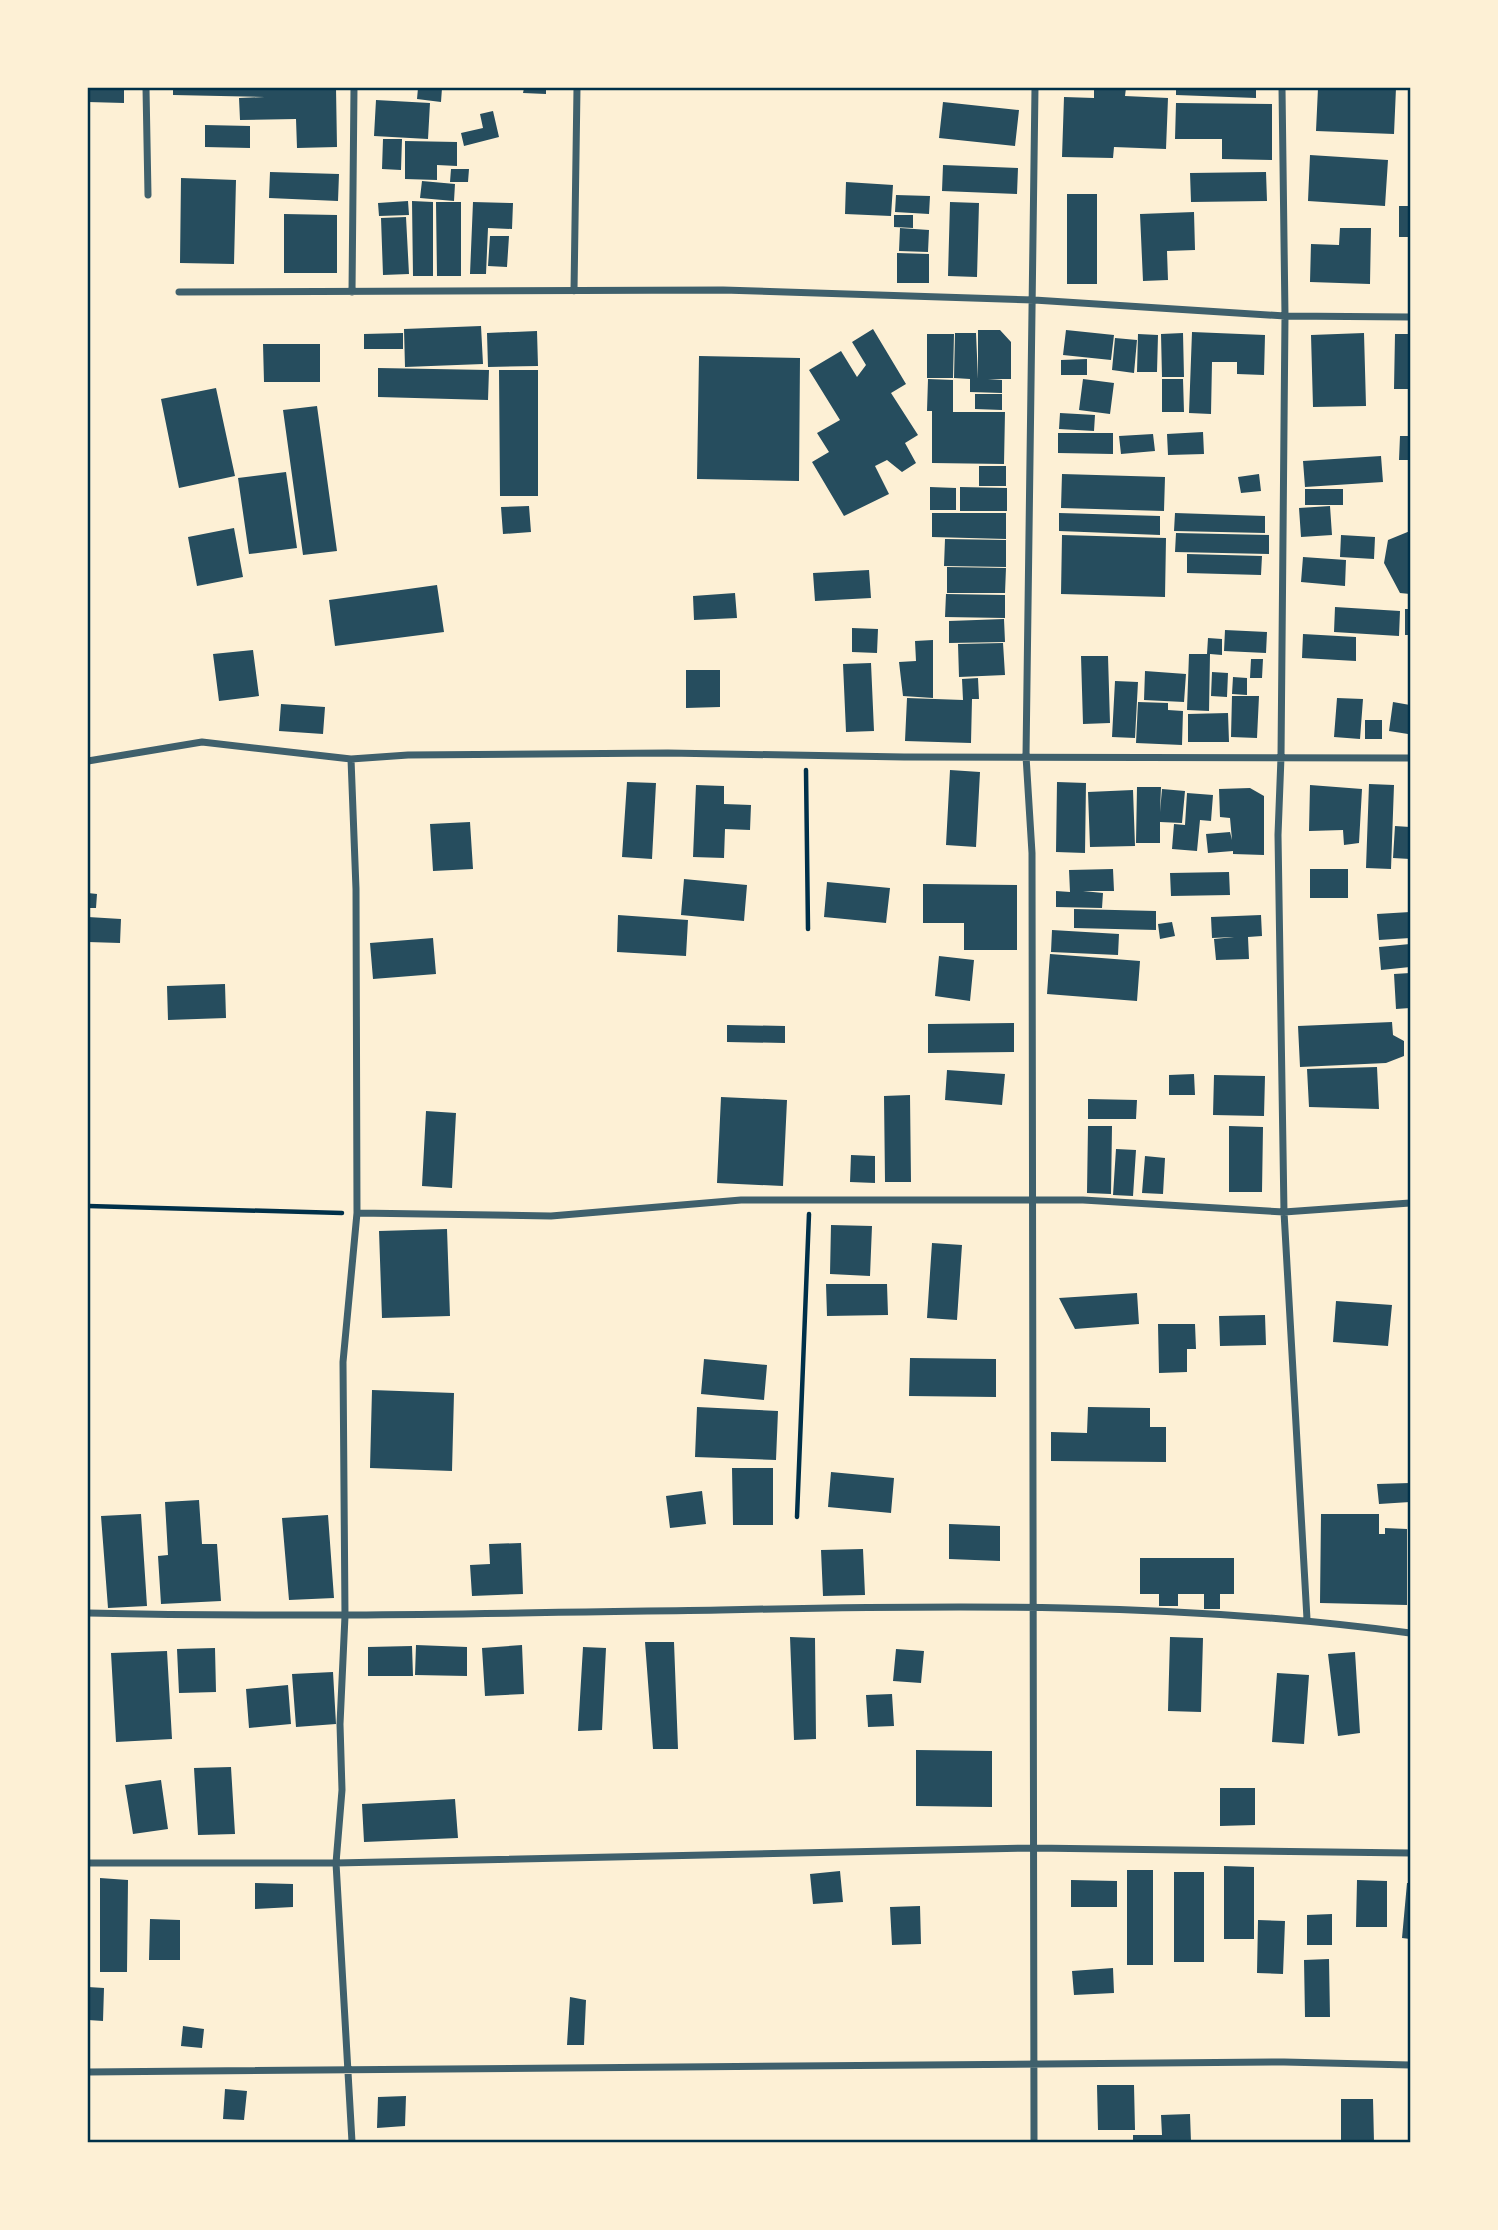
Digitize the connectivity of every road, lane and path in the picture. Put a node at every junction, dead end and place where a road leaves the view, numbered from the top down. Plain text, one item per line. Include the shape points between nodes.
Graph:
1 (146, 88) edge
2 (354, 88) edge
3 (577, 88) edge
4 (1035, 88) edge
5 (1282, 88) edge
6 (148, 195) dead end
7 (574, 291) junction
8 (179, 292) dead end
9 (352, 292) junction
10 (1034, 300) junction
11 (1285, 316) junction
12 (1410, 317) edge
13 (805, 755) junction
14 (1026, 756) junction
15 (1281, 757) junction
16 (1410, 758) edge
17 (351, 759) junction
18 (88, 761) edge
19 (808, 929) dead end
20 (810, 1199) junction
21 (1034, 1200) junction
22 (1410, 1203) edge
23 (88, 1206) edge
24 (1284, 1212) junction
25 (357, 1213) junction
26 (797, 1517) dead end
27 (1035, 1607) junction
28 (88, 1614) edge
29 (345, 1616) junction
30 (1307, 1619) junction
31 (1410, 1633) edge
32 (1033, 1848) junction
33 (1410, 1853) edge
34 (88, 1863) edge
35 (336, 1863) junction
36 (1033, 2064) junction
37 (1410, 2065) edge
38 (346, 2069) junction
39 (88, 2072) edge
40 (352, 2143) edge
41 (1034, 2143) edge

1 - 6 street
2 - 9 street
3 - 7 street
4 - 10 street
5 - 11 street
7 - 9 street
7 - 10 street via 723,290
8 - 9 street
10 - 11 street
10 - 14 street
11 - 12 street
11 - 15 street
13 - 14 street
13 - 17 street via 475,754
13 - 19 path
14 - 15 street
14 - 21 street via 1032,853
15 - 16 street
15 - 24 street via 1278,835
17 - 18 street via 202,742
17 - 25 street
20 - 21 street
20 - 25 street via 741,1200 551,1216
20 - 26 path
21 - 24 street
21 - 27 street
22 - 24 street
23 - 25 path
24 - 30 street
25 - 29 street via 342,1362
27 - 29 street
27 - 30 street
27 - 32 street
28 - 29 street
29 - 35 street
30 - 31 street
32 - 33 street
32 - 35 street
32 - 36 street
34 - 35 street
35 - 38 street
36 - 37 street
36 - 38 street
36 - 41 street
38 - 39 street
38 - 40 street

